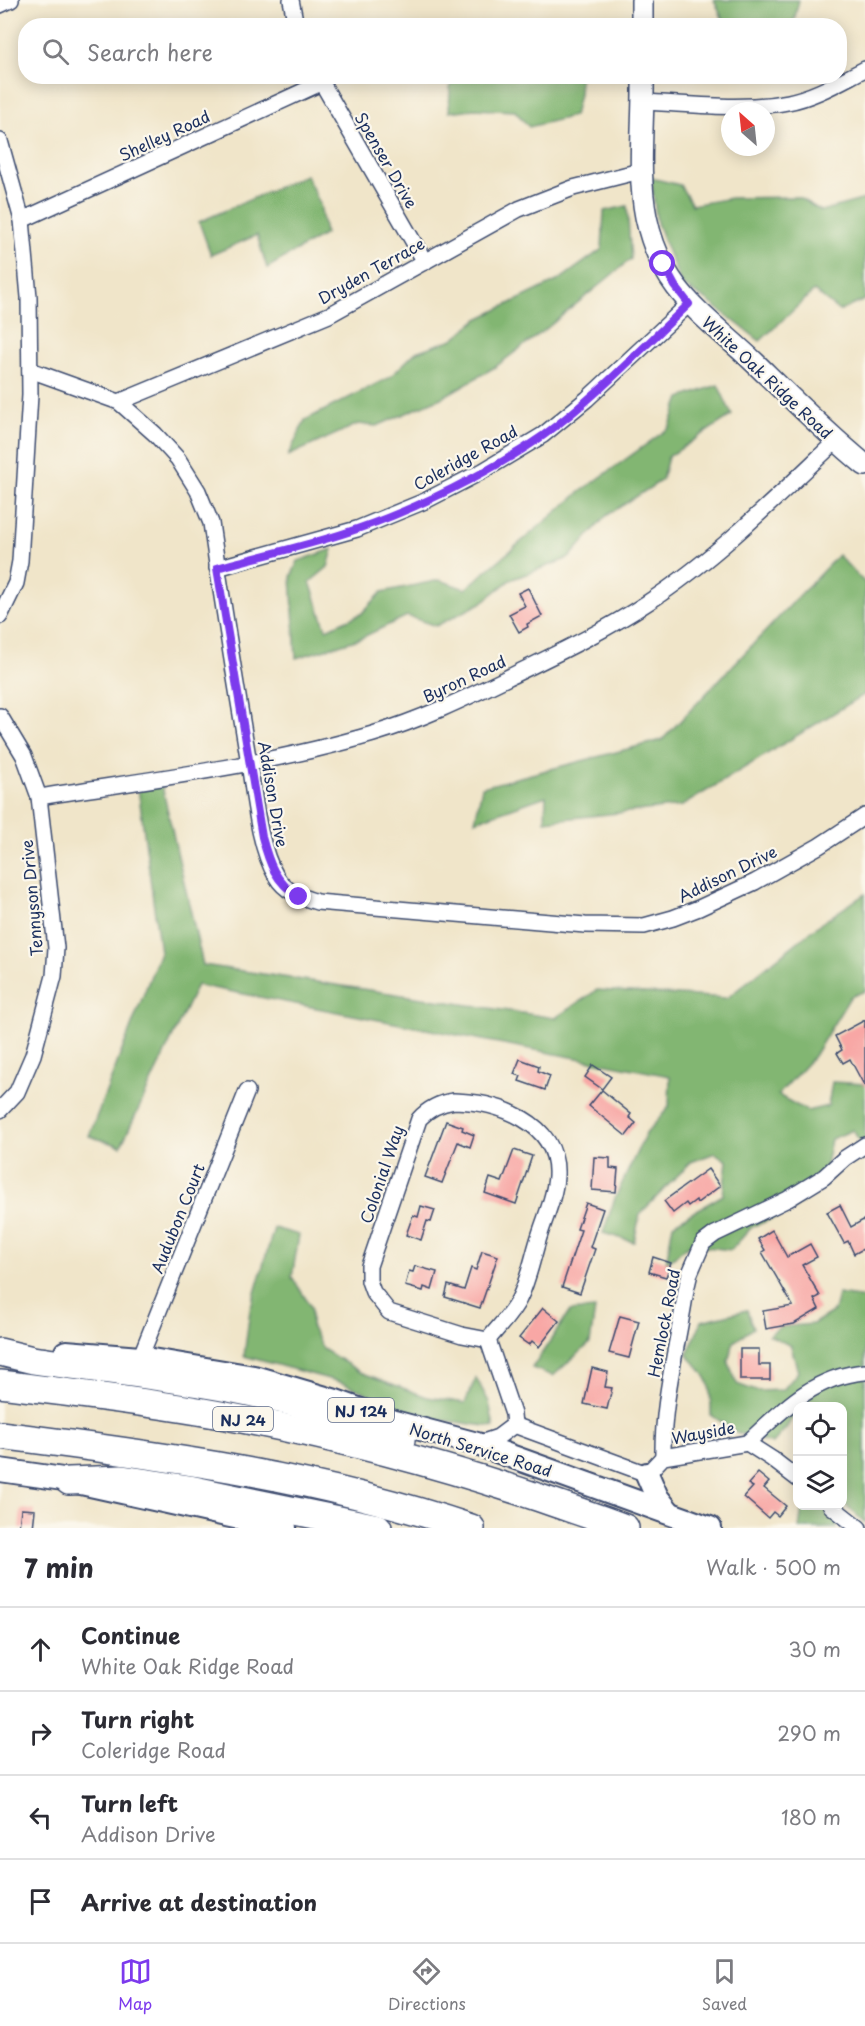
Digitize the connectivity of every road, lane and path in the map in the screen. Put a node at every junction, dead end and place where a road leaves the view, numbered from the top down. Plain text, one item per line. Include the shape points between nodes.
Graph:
1 (11, 0) edge
2 (291, 0) edge
3 (642, 0) edge
4 (0, 5) edge
5 (294, 18) edge
6 (642, 18) edge
7 (865, 69) edge
8 (847, 78) edge
9 (311, 84) edge
10 (322, 84) edge
11 (643, 84) edge
12 (835, 84) edge
13 (643, 102) junction
14 (0, 141) edge
15 (640, 171) junction
16 (22, 220) junction
17 (425, 262) junction
18 (689, 304) junction
19 (30, 370) junction
20 (119, 402) junction
21 (836, 441) junction
22 (865, 465) edge
23 (217, 568) junction
24 (0, 616) edge
25 (0, 716) edge
26 (249, 763) junction
27 (39, 797) junction
28 (865, 816) edge
29 (247, 1091) dead end
30 (0, 1110) edge
31 (865, 1145) edge
32 (488, 1340) junction
33 (0, 1348) edge
34 (0, 1352) edge
35 (140, 1358) junction
36 (865, 1372) edge
37 (0, 1384) edge
38 (514, 1425) junction
39 (0, 1435) edge
40 (747, 1443) junction
41 (477, 1444) junction
42 (663, 1457) junction
43 (0, 1470) edge
44 (646, 1474) junction
45 (793, 1475) edge
46 (481, 1478) junction
47 (69, 1480) junction
48 (836, 1510) edge
49 (669, 1512) junction
50 (230, 1522) edge
51 (285, 1528) edge
52 (378, 1528) edge
53 (471, 1528) edge
54 (625, 1528) edge
55 (710, 1528) edge
56 (859, 1528) edge

1 - 4 street
2 - 5 street
3 - 6 street
7 - 8 street
9 - 16 street, Shelley Road
10 - 17 street, Spenser Drive
11 - 13 street, White Oak Ridge Road
12 - 13 street via 789,102 749,106
13 - 15 street, White Oak Ridge Road
14 - 16 street
15 - 17 street, Dryden Terrace via 546,198 490,224
15 - 18 street, White Oak Ridge Road via 652,239 675,286
16 - 19 street
17 - 20 street, Dryden Terrace via 329,315
18 - 21 street, White Oak Ridge Road
18 - 23 street, Coleridge Road via 543,435 483,471 357,529
19 - 20 street, Addison Drive
19 - 24 street via 20,561 16,584
20 - 23 street, Addison Drive via 178,459 198,491 211,523
21 - 22 street, White Oak Ridge Road
21 - 26 street, Byron Road via 768,506 692,570 647,603 562,652 422,717 374,734
23 - 26 street, Addison Drive
25 - 27 street, Tennyson Drive via 24,756
26 - 27 street, Byron Road
26 - 28 street, Addison Drive via 268,863 288,890 317,902 585,925 644,926 674,918 755,882
27 - 30 street, Tennyson Drive via 56,948 54,976 33,1055 16,1092
29 - 35 street, Audubon Court
31 - 42 street, Hemlock Road via 824,1177 703,1243 686,1290 668,1392
32 - 32 street, Colonial Way via 519,1300 553,1195 555,1161 545,1137 522,1118 491,1105 454,1101 432,1108 419,1119 369,1266 369,1281 372,1292 389,1312
32 - 38 street
33 - 35 main road, North Service Road / NJ 124
34 - 46 highway via 239,1389 321,1410 397,1439
35 - 41 main road, North Service Road / NJ 124 via 254,1377
36 - 40 street via 839,1377 792,1401
37 - 46 highway, NJ 24 via 129,1400 283,1427
38 - 41 street via 498,1437
38 - 44 street
39 - 53 highway via 123,1450 283,1478
40 - 42 street, Wayside
40 - 45 street, Wayside
41 - 49 main road, North Service Road / NJ 124
42 - 44 street, Wayside
43 - 47 main road
44 - 49 main road
46 - 54 highway, NJ 24
47 - 50 main road
47 - 52 highway via 122,1479 189,1489
48 - 56 street
49 - 55 main road, North Service Road / NJ 124
50 - 51 main road

